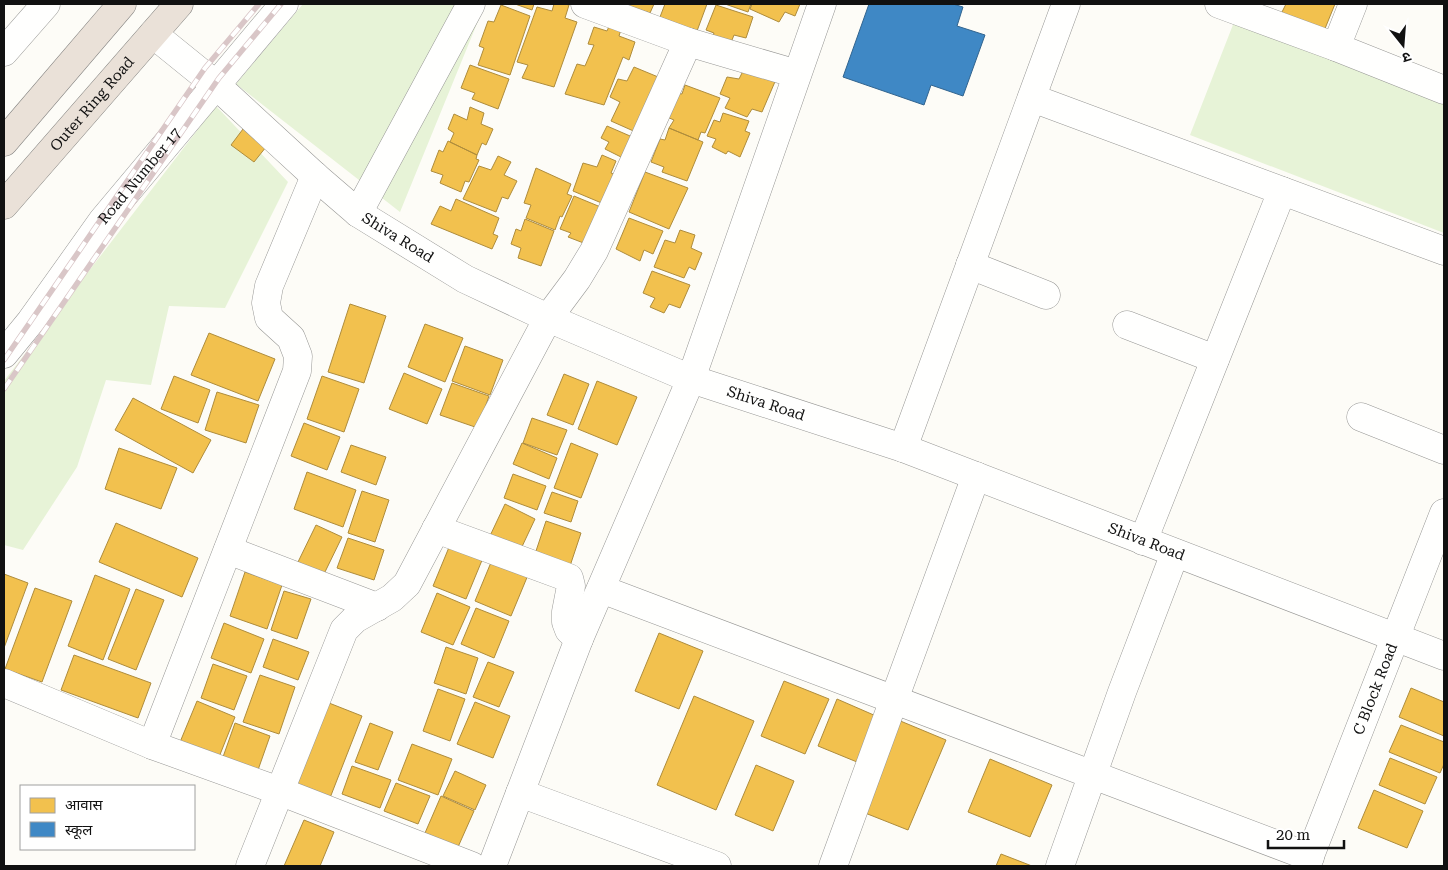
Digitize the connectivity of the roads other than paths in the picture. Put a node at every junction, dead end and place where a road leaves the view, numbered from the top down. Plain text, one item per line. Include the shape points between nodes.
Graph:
1 (46, 4) edge
2 (122, 4) edge
3 (179, 4) edge
4 (284, 4) edge
5 (470, 4) edge
6 (585, 4) edge
7 (822, 4) edge
8 (1066, 4) edge
9 (1219, 4) edge
10 (1353, 4) edge
11 (153, 34) junction
12 (688, 42) junction
13 (1336, 47) junction
14 (4, 52) edge
15 (797, 74) junction
16 (216, 85) junction
17 (1444, 90) edge
18 (1032, 98) junction
19 (8, 129) edge
20 (315, 176) junction
21 (1282, 190) junction
22 (4, 204) edge
23 (358, 213) junction
24 (1444, 251) edge
25 (970, 265) junction
26 (1046, 296) dead end
27 (548, 318) junction
28 (1127, 326) dead end
29 (4, 354) edge
30 (1215, 359) junction
31 (691, 379) junction
32 (1361, 417) dead end
33 (903, 448) junction
34 (1444, 450) edge
35 (976, 476) junction
36 (1444, 513) edge
37 (436, 529) junction
38 (1143, 541) junction
39 (228, 550) junction
40 (1175, 553) junction
41 (601, 589) junction
42 (378, 607) junction
43 (1396, 638) junction
44 (579, 639) junction
45 (1444, 656) edge
46 (4, 683) edge
47 (894, 700) junction
48 (152, 744) junction
49 (1093, 775) junction
50 (279, 791) junction
51 (520, 793) junction
52 (1308, 862) edge
53 (250, 866) edge
54 (472, 866) edge
55 (492, 866) edge
56 (717, 866) edge
57 (833, 866) edge
58 (1060, 866) edge

1 - 14 street
2 - 19 highway
3 - 11 highway, Outer Ring Road
4 - 16 street, Road Number 17
5 - 23 street
6 - 12 street
7 - 15 street
8 - 18 street
9 - 13 street
10 - 13 street
11 - 16 street, Shiva Road
11 - 22 highway, Outer Ring Road
12 - 15 street
12 - 27 street via 594,250
13 - 17 street
15 - 31 street
16 - 20 street, Shiva Road
16 - 29 street, Road Number 17 via 103,220
18 - 21 street
18 - 25 street
20 - 23 street, Shiva Road
20 - 39 street via 269,286 266,303 269,318 291,338 298,356 297,371
21 - 24 street
21 - 30 street
23 - 27 street, Shiva Road via 464,279
25 - 26 street
25 - 33 street
27 - 31 street, Shiva Road
27 - 37 street
28 - 30 street
30 - 38 street
31 - 33 street, Shiva Road
31 - 41 street
32 - 34 street
33 - 35 street, Shiva Road
35 - 38 street, Shiva Road
35 - 47 street
36 - 43 street, C Block Road
37 - 42 street via 406,584
37 - 44 street via 569,578 571,586 566,622
38 - 40 street, Shiva Road
39 - 42 street
39 - 48 street
40 - 43 street, Shiva Road
40 - 49 street
41 - 44 street
41 - 47 street
42 - 50 street via 355,619 344,630
43 - 45 street, Shiva Road
43 - 52 street, C Block Road
44 - 51 street
46 - 48 street
47 - 49 street
47 - 57 street
48 - 50 street
49 - 52 street
49 - 58 street
50 - 53 street
50 - 54 street
51 - 55 street
51 - 56 street

